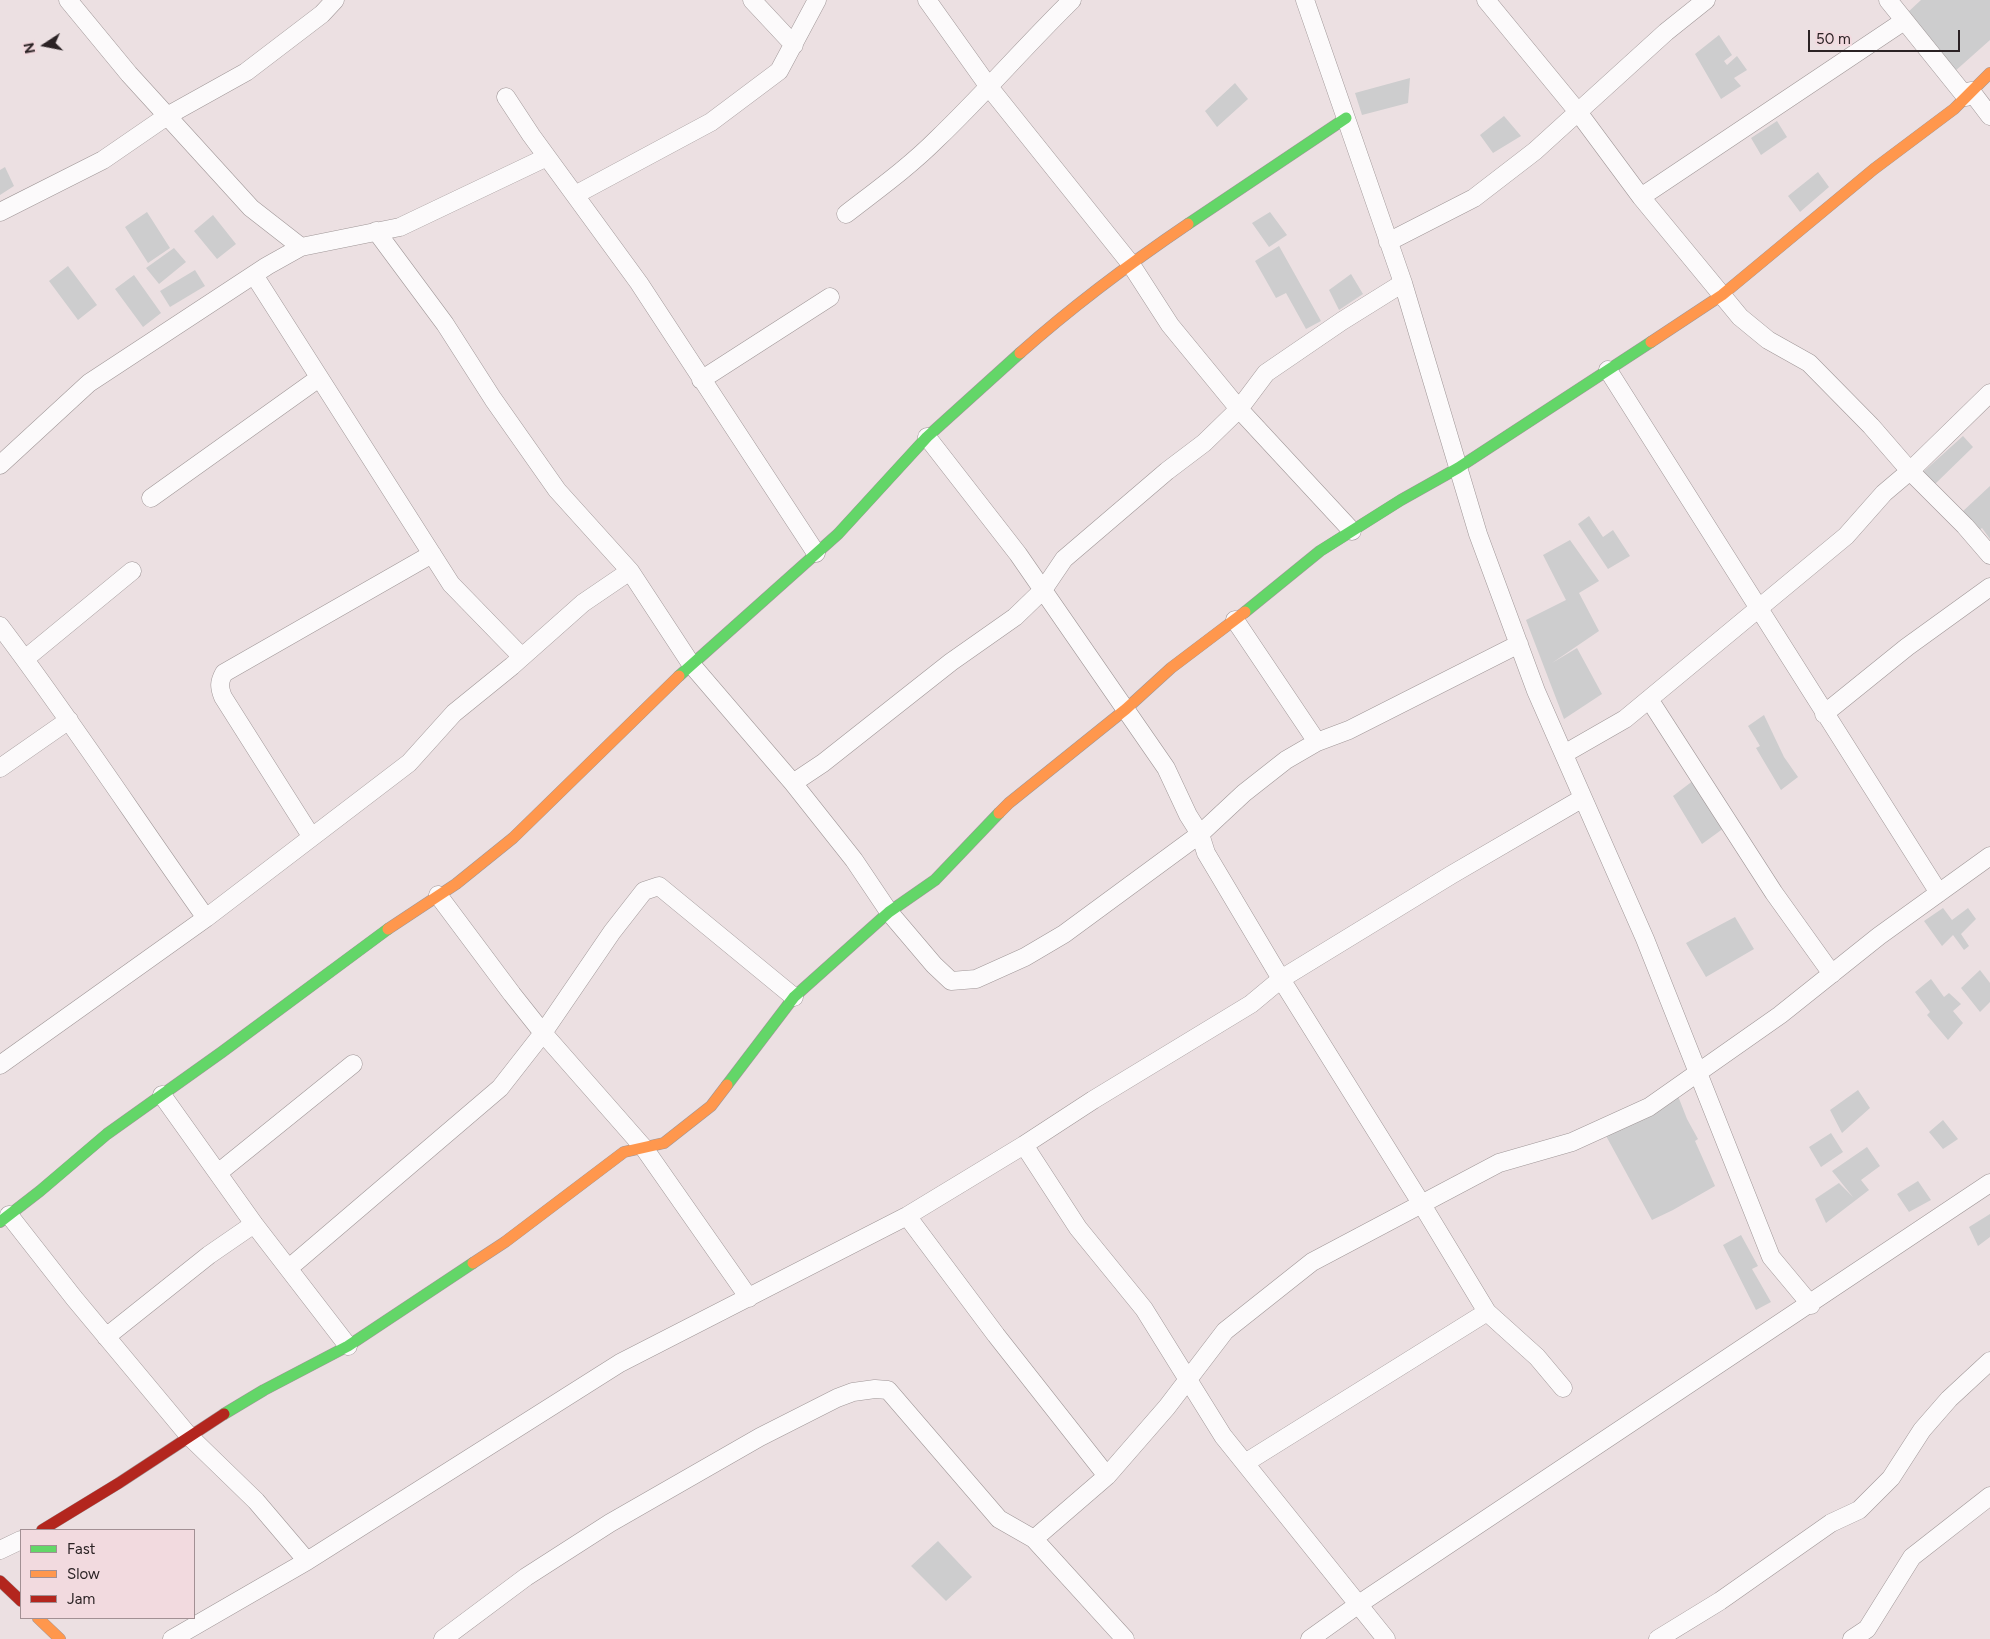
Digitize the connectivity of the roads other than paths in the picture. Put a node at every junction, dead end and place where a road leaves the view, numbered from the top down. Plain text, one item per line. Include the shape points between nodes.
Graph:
1 (68, 0) edge
2 (335, 0) edge
3 (752, 0) edge
4 (817, 0) edge
5 (927, 0) edge
6 (1072, 0) edge
7 (1305, 0) edge
8 (1486, 0) edge
9 (1706, 0) edge
10 (1888, 0) edge
11 (1904, 21) junction
12 (794, 45) junction
13 (1990, 73) edge
14 (989, 87) junction
15 (1968, 94) junction
16 (506, 98) dead end
17 (1578, 112) junction
18 (168, 116) junction
19 (1990, 116) edge
20 (1346, 118) junction
21 (547, 157) junction
22 (575, 195) junction
23 (1640, 197) junction
24 (0, 212) edge
25 (846, 214) dead end
26 (376, 231) junction
27 (1388, 242) junction
28 (301, 247) junction
29 (1130, 263) junction
30 (254, 275) junction
31 (1403, 283) junction
32 (1722, 295) junction
33 (830, 297) dead end
34 (1608, 370) junction
35 (319, 378) junction
36 (701, 380) junction
37 (1990, 393) edge
38 (1238, 409) junction
39 (927, 437) junction
40 (0, 465) edge
41 (1458, 468) junction
42 (1910, 471) junction
43 (151, 498) dead end
44 (1352, 531) junction
45 (432, 554) junction
46 (816, 554) junction
47 (1990, 555) edge
48 (132, 571) dead end
49 (630, 571) junction
50 (1990, 587) edge
51 (1043, 590) junction
52 (1758, 607) junction
53 (1235, 620) junction
54 (0, 626) edge
55 (1519, 644) junction
56 (522, 658) junction
57 (25, 659) junction
58 (691, 664) junction
59 (1649, 699) junction
60 (1126, 709) junction
61 (1824, 714) junction
62 (69, 720) junction
63 (1318, 742) junction
64 (1564, 754) junction
65 (0, 768) edge
66 (792, 783) junction
67 (1583, 798) junction
68 (1200, 834) junction
69 (311, 836) junction
70 (1990, 856) edge
71 (1939, 893) junction
72 (438, 895) junction
73 (889, 912) junction
74 (206, 918) junction
75 (1832, 974) junction
76 (1281, 979) junction
77 (794, 997) junction
78 (543, 1033) junction
79 (353, 1064) dead end
80 (0, 1065) edge
81 (1698, 1073) junction
82 (162, 1095) junction
83 (1024, 1145) junction
84 (644, 1148) junction
85 (218, 1173) junction
86 (1990, 1183) edge
87 (1422, 1203) junction
88 (907, 1216) junction
89 (4, 1218) edge
90 (254, 1224) junction
91 (289, 1268) junction
92 (749, 1298) junction
93 (1811, 1304) junction
94 (1487, 1312) junction
95 (106, 1337) junction
96 (348, 1346) junction
97 (1990, 1361) edge
98 (1187, 1379) junction
99 (1563, 1388) dead end
100 (189, 1436) junction
101 (1245, 1464) junction
102 (1107, 1476) junction
103 (1990, 1496) edge
104 (44, 1529) edge
105 (1034, 1539) junction
106 (20, 1540) edge
107 (0, 1550) edge
108 (307, 1561) junction
109 (0, 1581) edge
110 (20, 1600) edge
111 (1359, 1604) junction
112 (39, 1619) edge
113 (60, 1639) edge
114 (172, 1639) edge
115 (443, 1639) edge
116 (1125, 1639) edge
117 (1310, 1639) edge
118 (1386, 1639) edge
119 (1658, 1639) edge
120 (1852, 1639) edge

1 - 18 street
2 - 18 street via 322,14 246,72
3 - 12 street
4 - 12 street
5 - 14 street
6 - 14 street
7 - 20 street
8 - 17 street
9 - 17 street
10 - 11 street
11 - 15 street
11 - 23 street
12 - 22 street via 779,71 711,122
13 - 15 street
14 - 25 street via 936,140
14 - 29 street
15 - 19 street
15 - 32 street via 1954,109 1874,169
16 - 21 street
17 - 23 street
17 - 27 street via 1535,151 1474,198
18 - 24 street via 103,160
18 - 28 street via 251,208
20 - 27 street
20 - 29 street
21 - 22 street
21 - 26 street via 400,227
22 - 36 street via 639,282
23 - 32 street
26 - 28 street
26 - 49 street via 445,324 493,400 558,490
27 - 31 street
28 - 30 street
29 - 38 street via 1170,325
29 - 39 street via 1045,331
30 - 35 street
30 - 40 street via 89,383
31 - 38 street via 1266,373
31 - 41 street
32 - 34 street
32 - 42 street via 1740,317 1768,340 1810,364
33 - 36 street
34 - 41 street
34 - 52 street
35 - 43 street
35 - 45 street
36 - 46 street
37 - 42 street
38 - 44 street
38 - 51 street via 1204,443 1064,559
39 - 46 street
39 - 51 street
41 - 44 street
41 - 55 street via 1478,534
42 - 47 street
42 - 52 street via 1884,493 1846,536
44 - 53 street via 1320,551
45 - 56 street via 451,584
45 - 69 street via 224,673 220,681 223,697
46 - 58 street
48 - 57 street
49 - 56 street via 583,603
49 - 58 street
50 - 61 street via 1907,647
51 - 60 street
51 - 66 street via 1015,617 951,662 824,763
52 - 59 street
52 - 61 street
53 - 60 street via 1171,668
53 - 63 street
54 - 57 street
55 - 63 street
55 - 64 street
56 - 69 street via 454,714 408,763
57 - 62 street
58 - 66 street
58 - 72 street via 513,838
59 - 64 street via 1625,719
59 - 75 street via 1774,893
60 - 68 street via 1166,768
60 - 73 street via 1009,803 935,880
61 - 71 street via 1842,737
62 - 65 street
62 - 74 street
63 - 68 street via 1286,760
64 - 67 street
66 - 73 street via 854,860
67 - 76 street
67 - 81 street via 1645,939
68 - 73 street via 1064,934 1025,957 976,979 951,981
68 - 76 street via 1206,853
69 - 74 street
70 - 71 street
71 - 75 street
72 - 78 street
72 - 82 street
73 - 77 street
74 - 80 street
75 - 81 street
76 - 83 street via 1251,1004
76 - 87 street
77 - 78 street via 659,886 644,891
77 - 84 street via 711,1106 664,1143
78 - 84 street
78 - 91 street via 500,1088
79 - 85 street
81 - 87 street via 1649,1107 1572,1142 1499,1163
81 - 93 street via 1771,1257
82 - 85 street
82 - 89 street via 107,1134
83 - 88 street
83 - 98 street via 1078,1228 1144,1309
84 - 92 street
84 - 96 street via 624,1152 505,1242
85 - 90 street
86 - 93 street
87 - 94 street
87 - 98 street via 1312,1262 1225,1331
88 - 92 street
88 - 102 street
89 - 95 street
90 - 91 street
90 - 95 street via 209,1255
91 - 96 street
92 - 108 street via 620,1363
93 - 111 street
94 - 99 street via 1537,1357
94 - 101 street
95 - 100 street
96 - 100 street via 264,1390
97 - 119 street via 1949,1399 1922,1430 1891,1478 1859,1510 1831,1523 1720,1601
98 - 101 street
98 - 102 street
100 - 104 street
100 - 108 street via 256,1501
101 - 111 street
102 - 105 street
103 - 120 street via 1912,1557 1867,1629
105 - 115 street via 999,1519 888,1390 860,1391 837,1398 760,1437 610,1523 526,1577
105 - 116 street
106 - 107 street
108 - 114 street
109 - 110 street
111 - 117 street
111 - 118 street
112 - 113 street

